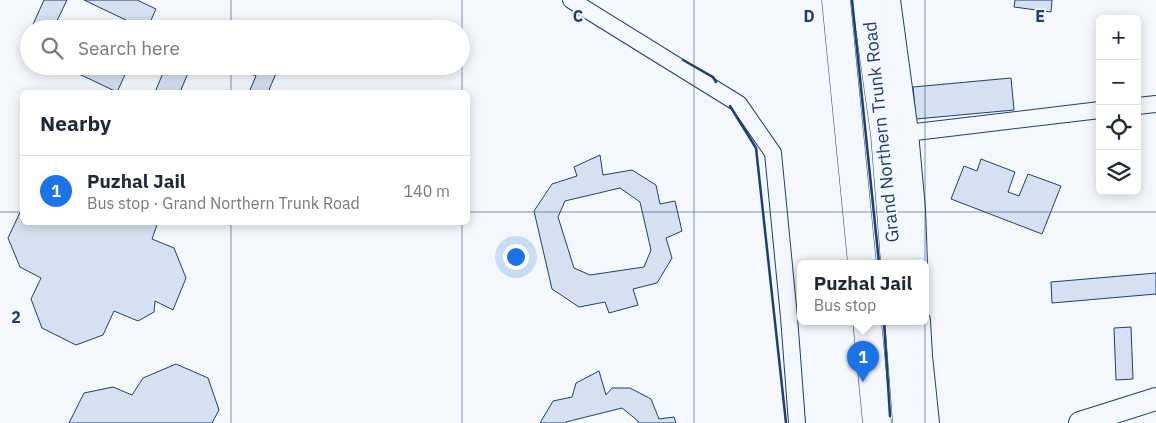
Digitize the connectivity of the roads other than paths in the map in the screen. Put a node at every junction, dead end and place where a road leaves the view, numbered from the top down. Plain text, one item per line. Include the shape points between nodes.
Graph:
1 (571, 0) edge
2 (836, 0) edge
3 (866, 0) edge
4 (889, 0) edge
5 (1156, 104) edge
6 (1141, 106) edge
7 (1096, 110) edge
8 (907, 133) junction
9 (862, 260) edge
10 (895, 260) edge
11 (916, 260) edge
12 (867, 325) edge
13 (899, 325) edge
14 (919, 325) edge
15 (1156, 399) edge
16 (797, 423) edge
17 (877, 423) edge
18 (907, 423) edge
19 (928, 423) edge
20 (1080, 423) edge

1 - 16 street via 739,104 773,153
2 - 9 highway, Grand Northern Trunk Road
3 - 10 highway, Grand Northern Trunk Road via 885,135
4 - 8 street
5 - 6 street
7 - 8 street
8 - 11 street
12 - 17 highway
13 - 18 highway
14 - 19 street
15 - 20 street

